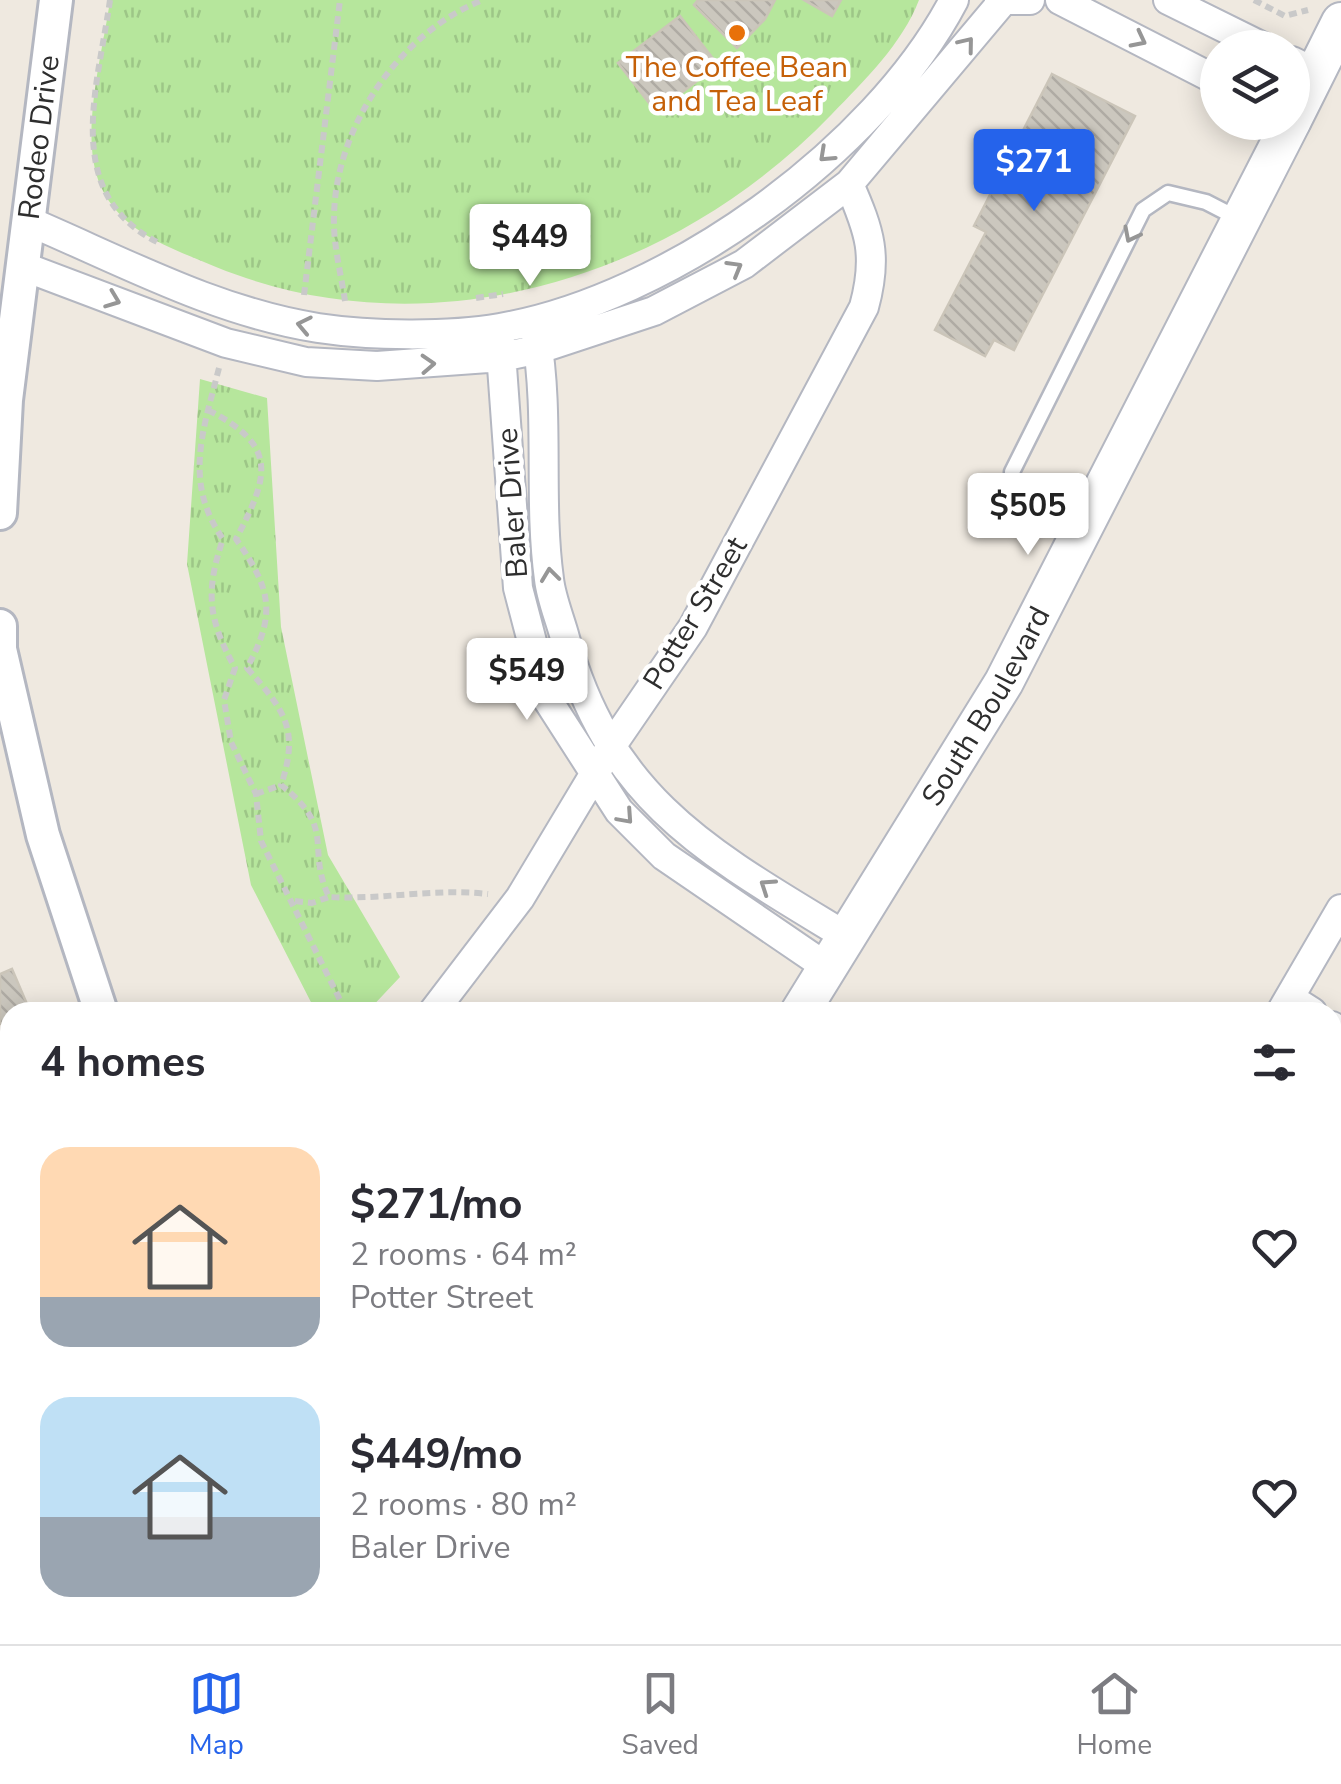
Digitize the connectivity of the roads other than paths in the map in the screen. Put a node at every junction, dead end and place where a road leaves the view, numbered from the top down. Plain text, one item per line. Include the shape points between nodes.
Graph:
1 (56, 0) edge
2 (954, 0) edge
3 (1030, 0) edge
4 (1060, 0) edge
5 (1168, 0) edge
6 (1001, 1) edge
7 (1325, 16) edge
8 (1229, 30) edge
9 (1310, 52) edge
10 (1200, 72) edge
11 (1282, 140) edge
12 (850, 184) junction
13 (28, 220) junction
14 (1241, 220) junction
15 (22, 266) junction
16 (533, 318) junction
17 (499, 328) junction
18 (538, 349) junction
19 (502, 357) junction
20 (0, 513) edge
21 (1076, 539) junction
22 (0, 626) edge
23 (610, 748) junction
24 (593, 774) junction
25 (1341, 910) edge
26 (839, 953) junction
27 (98, 1002) edge
28 (441, 1002) edge
29 (807, 1002) edge
30 (1297, 1002) edge

1 - 13 street, Rodeo Drive
2 -> 16 street via 888,92 823,159 726,236 642,282
3 - 6 street
4 -> 10 street
5 - 8 street
12 -> 6 street
7 - 9 main road, South Boulevard
11 - 14 main road, South Boulevard
18 -> 12 street via 654,312 744,264
12 - 23 street, Potter Street via 868,228 874,271 864,308 693,626
13 - 15 street, Rodeo Drive
17 -> 13 street via 379,333 250,313
14 - 21 main road, South Boulevard
14 -> 21 lane via 1168,193 1143,210 1012,472 1012,500
15 -> 19 street via 226,343 306,362 377,366
15 - 20 street, Rodeo Drive
16 - 17 street
16 - 18 street, Baler Drive
17 - 19 street, Baler Drive
18 - 19 street
23 -> 18 street, Baler Drive via 577,680 549,580
19 - 24 street, Baler Drive via 518,588 546,699
21 - 26 main road, South Boulevard via 1004,682
22 - 27 street via 43,836
23 - 24 street, Potter Street
26 -> 23 street, Baler Drive via 682,828 636,785
24 -> 26 street, Baler Drive via 664,856
24 - 28 street, Potter Street via 520,898
25 - 30 street
26 - 29 main road, South Boulevard

